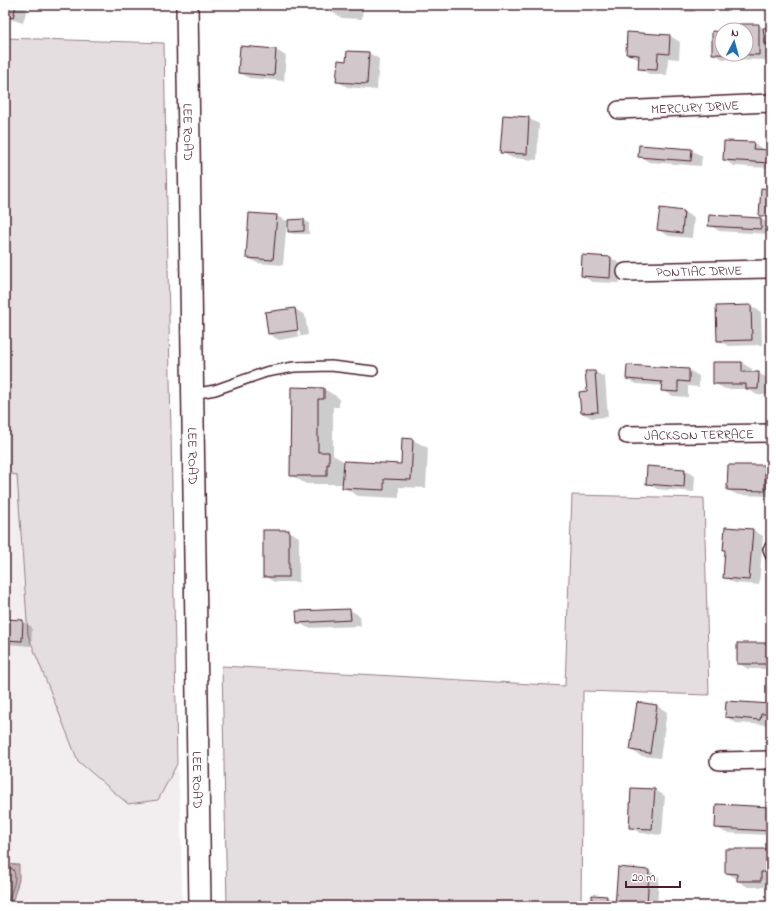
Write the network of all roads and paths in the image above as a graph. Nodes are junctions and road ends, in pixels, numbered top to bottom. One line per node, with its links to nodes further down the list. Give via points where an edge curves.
1 (187, 5): 7 (street, LEE ROAD)
2 (771, 103): 3 (street, MERCURY DRIVE)
3 (619, 110)
4 (771, 269): 5 (street, PONTIAC DRIVE)
5 (626, 272)
6 (372, 371): 7 (lane, via 331,366 294,367 266,372 215,390)
7 (192, 394): 14 (street, LEE ROAD)
8 (771, 433): 9 (street, JACKSON TERRACE)
9 (627, 435)
10 (771, 545): 11 (lane, via 768,549)
11 (771, 557)
12 (771, 760): 13 (street)
13 (719, 761)
14 (200, 906)

